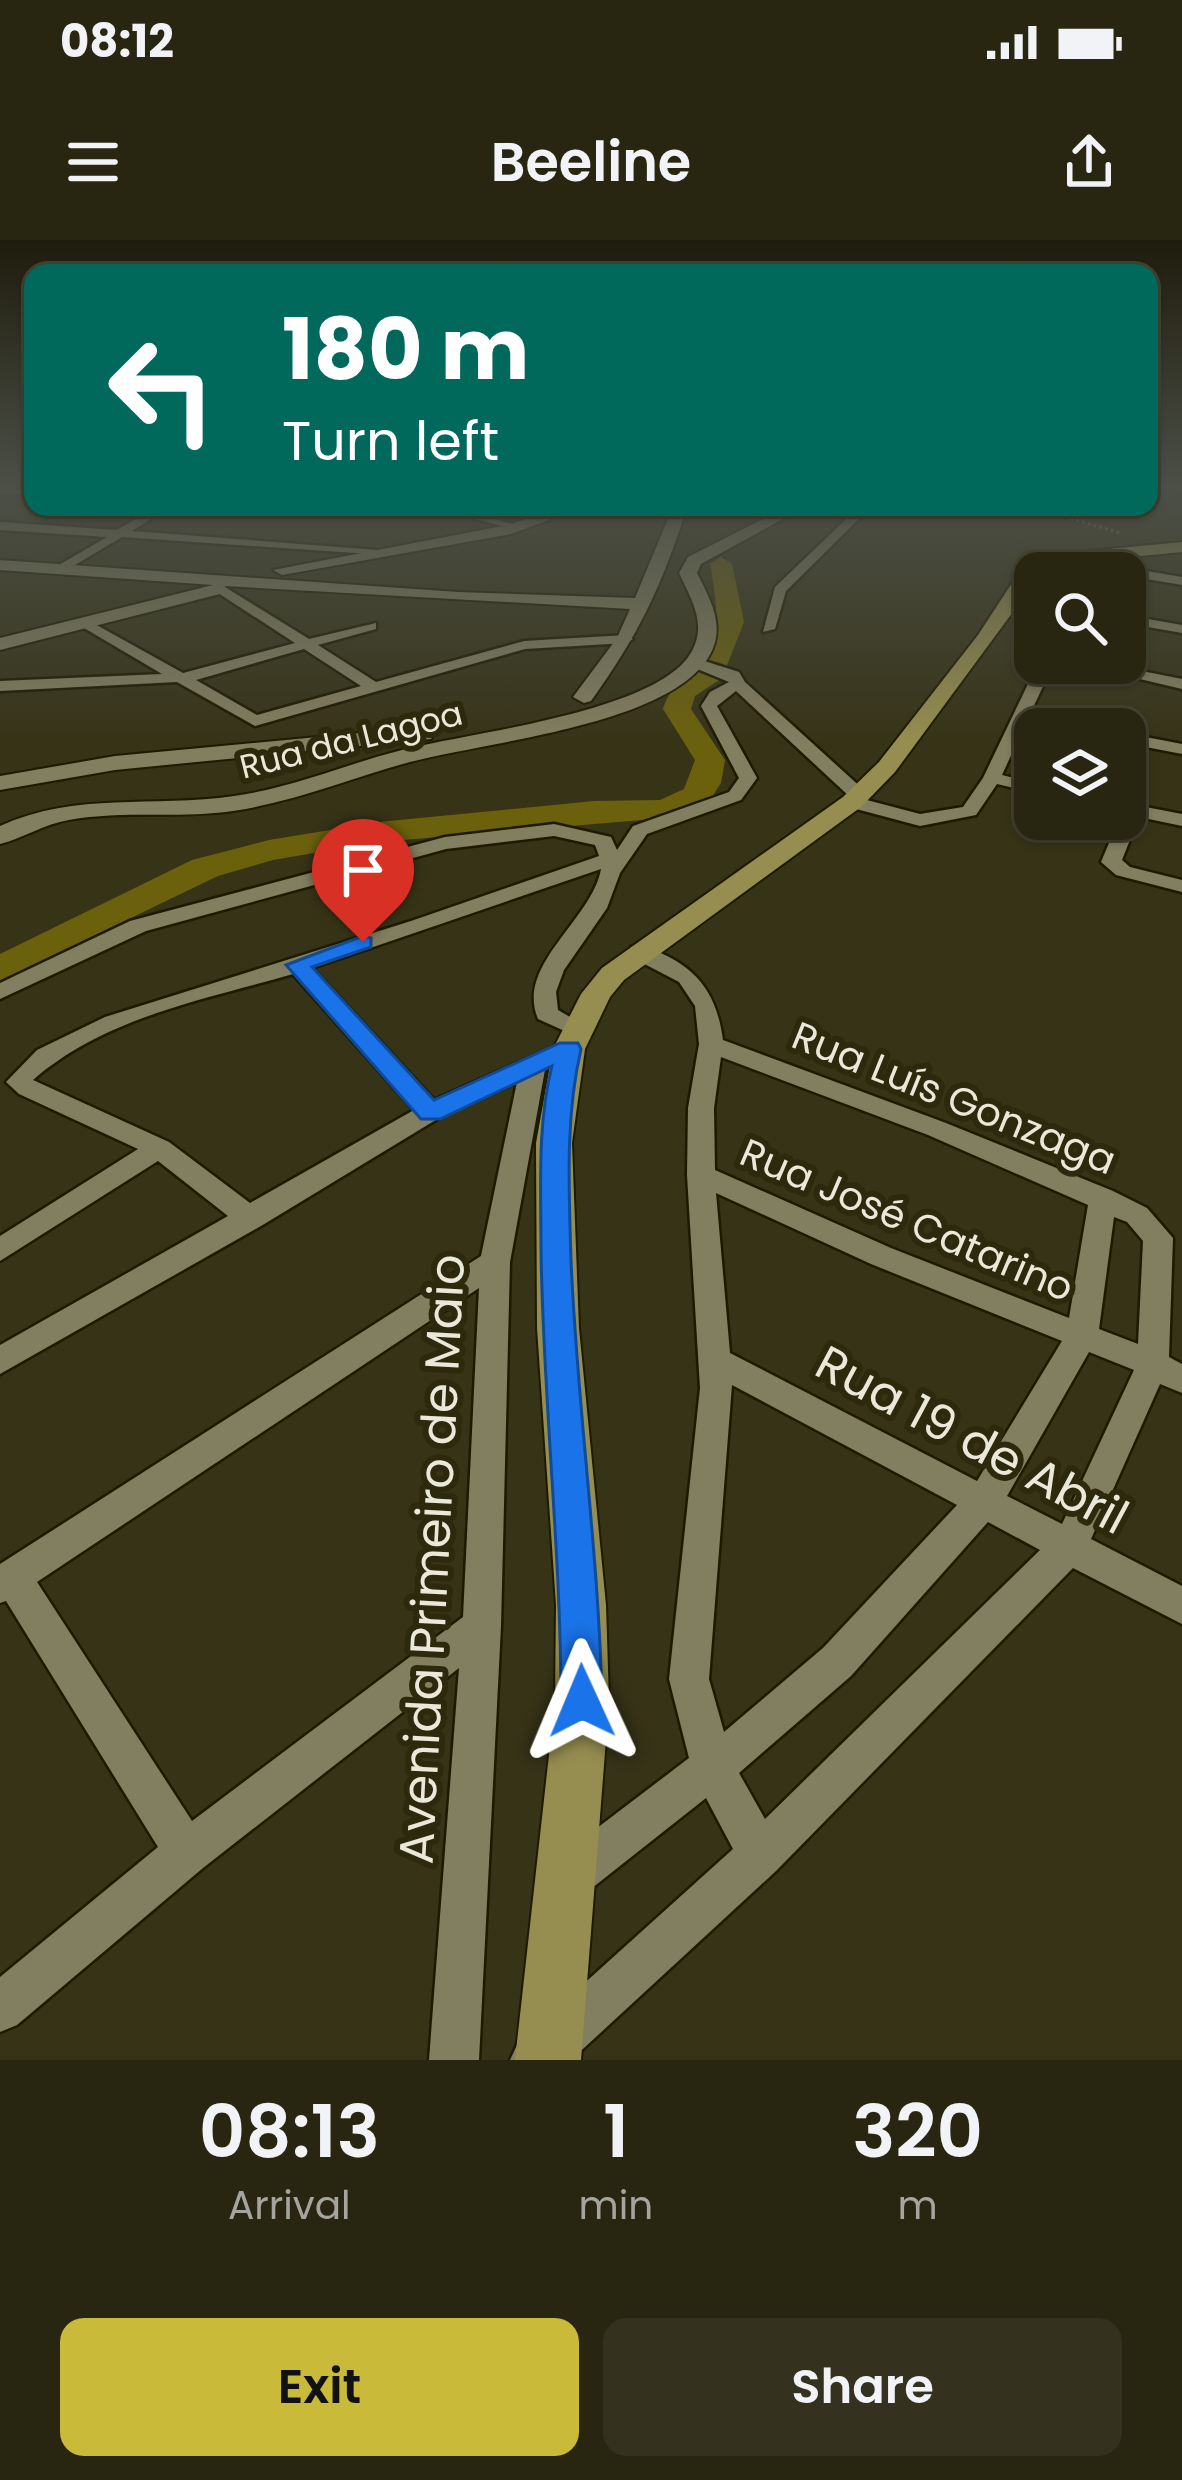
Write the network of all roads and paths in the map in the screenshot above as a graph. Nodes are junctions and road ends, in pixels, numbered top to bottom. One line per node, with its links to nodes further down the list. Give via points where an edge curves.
1 (152, 574): 7 (street)
2 (280, 574): 7 (street)
3 (656, 574): 11 (street)
4 (688, 574): 20 (street, via 710,619)
5 (796, 574): 16 (street, via 780,590)
6 (1146, 576): 8 (street)
7 (258, 581): 9 (street); 11 (street)
8 (1182, 581)
9 (224, 590): 13 (street); 19 (street)
10 (1014, 593): 34 (main road, via 935,706)
11 (643, 604): 17 (street)
12 (1146, 622): 15 (street)
13 (88, 625): 18 (street); 22 (street)
14 (371, 626): 19 (street)
15 (1182, 628)
16 (768, 629)
17 (626, 638): 26 (street, via 524,645); 27 (street)
18 (0, 647)
19 (308, 647): 22 (street); 26 (street)
20 (698, 658): 23 (street); 27 (street); 37 (street, Rua da Lagoa, via 617,707 560,728 410,755 251,800 98,805)
21 (1146, 677): 24 (street)
22 (181, 678): 25 (street); 26 (street, via 255,721)
23 (738, 684): 34 (street); 39 (street, via 709,706 748,778 736,796 640,830)
24 (1182, 684)
25 (0, 686)
26 (371, 686)
27 (584, 698): 32 (street, via 460,730)
28 (1014, 735): 31 (street)
29 (1146, 742): 30 (street)
30 (1182, 748)
31 (992, 778): 33 (street); 34 (street, via 969,811 950,818 902,818)
32 (0, 783)
33 (1014, 783)
34 (856, 799): 41 (main road)
35 (1146, 813): 36 (street)
36 (1182, 820)
37 (0, 836)
38 (1118, 840): 40 (street, via 1111,862 1123,871)
39 (611, 855): 42 (street); 43 (street, via 554,830 445,843 138,926); 45 (street, via 610,886 544,996)
40 (1182, 886)
41 (639, 952): 44 (street, via 700,990); 45 (main road, via 596,994)
42 (297, 965): 46 (street); 47 (street, via 160,1004 65,1045 19,1082)
43 (0, 992)
44 (711, 1043): 48 (street, via 700,1108); 49 (street, Rua Luís Gonzaga)
45 (560, 1047): 46 (street); 52 (street, Avenida Primeiro de Maio); 65 (main road, via 558,1328 582,1701)
46 (430, 1112): 50 (street)
47 (159, 1148): 50 (street); 51 (street)
48 (701, 1175): 53 (street, Rua José Catarino); 55 (street)
49 (1103, 1198): 53 (street); 56 (street, Rua Luís Gonzaga, via 1159,1238)
50 (251, 1220): 54 (street)
51 (0, 1250)
52 (495, 1262): 59 (street); 61 (street, Avenida Primeiro de Maio)
53 (1082, 1336): 56 (street, Rua José Catarino); 57 (street)
54 (0, 1361)
55 (716, 1361): 57 (street, Rua 19 de Abril); 62 (street, via 689,1678)
56 (1167, 1372): 58 (street)
57 (985, 1500): 58 (street, Rua 19 de Abril); 62 (street, via 838,1662)
58 (1071, 1544): 60 (street, Rua 19 de Abril); 64 (street)
59 (6, 1581): 63 (street)
60 (1182, 1606)
61 (482, 1626): 63 (street); 68 (street, Avenida Primeiro de Maio)
62 (713, 1768): 64 (street); 65 (street)
63 (188, 1852): 66 (street)
64 (760, 1855): 67 (street)
65 (568, 1879): 67 (main road)
66 (0, 2008)
67 (545, 2055)
68 (454, 2060)

